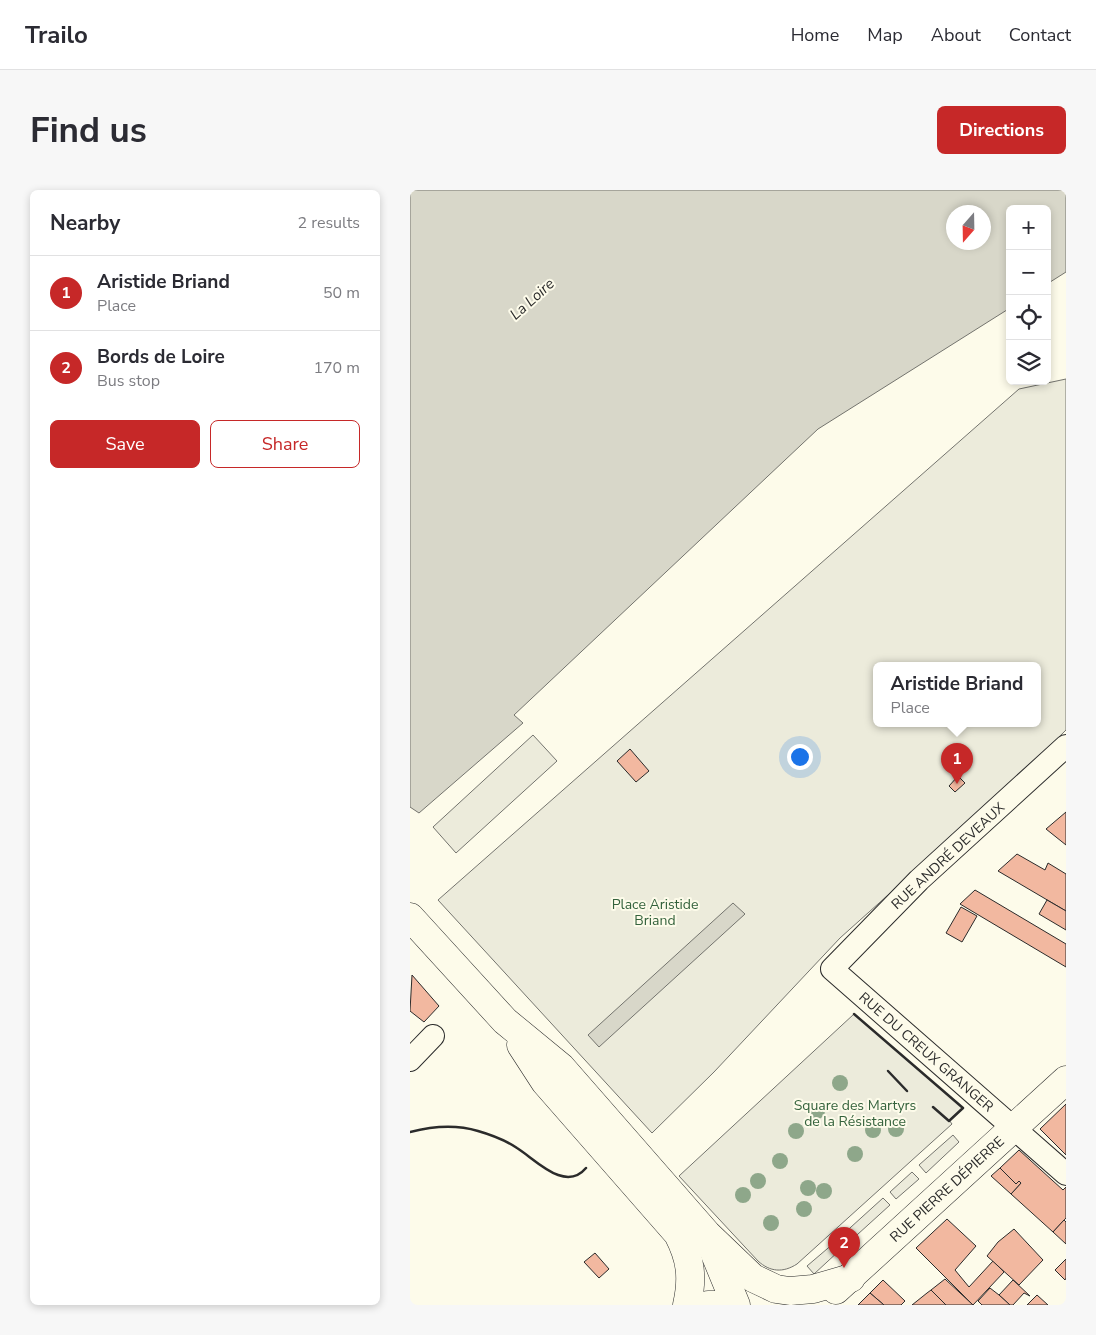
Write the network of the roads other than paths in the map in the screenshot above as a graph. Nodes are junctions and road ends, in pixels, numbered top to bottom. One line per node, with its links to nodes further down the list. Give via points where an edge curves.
1 (1066, 746): 3 (street, RUE ANDRÉ DEVEAUX, via 919,880)
2 (410, 916): 9 (main road, via 505,1021 561,1067 614,1144)
3 (832, 969): 7 (street, RUE DU CREUX GRANGER)
4 (434, 1036): 5 (street)
5 (410, 1060)
6 (1066, 1080): 7 (main road, RUE PIERRE DÉPIERRE)
7 (1014, 1130): 8 (street, RUE DU CREUX GRANGER); 11 (main road, RUE PIERRE DÉPIERRE)
8 (1066, 1174)
9 (653, 1188): 10 (main road); 13 (main road, via 686,1248 692,1273)
10 (707, 1234): 11 (main road, via 754,1278 776,1289 813,1290); 16 (main road)
11 (851, 1278): 12 (main road, RUE PIERRE DÉPIERRE)
12 (819, 1302)
13 (687, 1305)
14 (708, 1305): 15 (main road)
15 (732, 1305)
16 (736, 1305)

